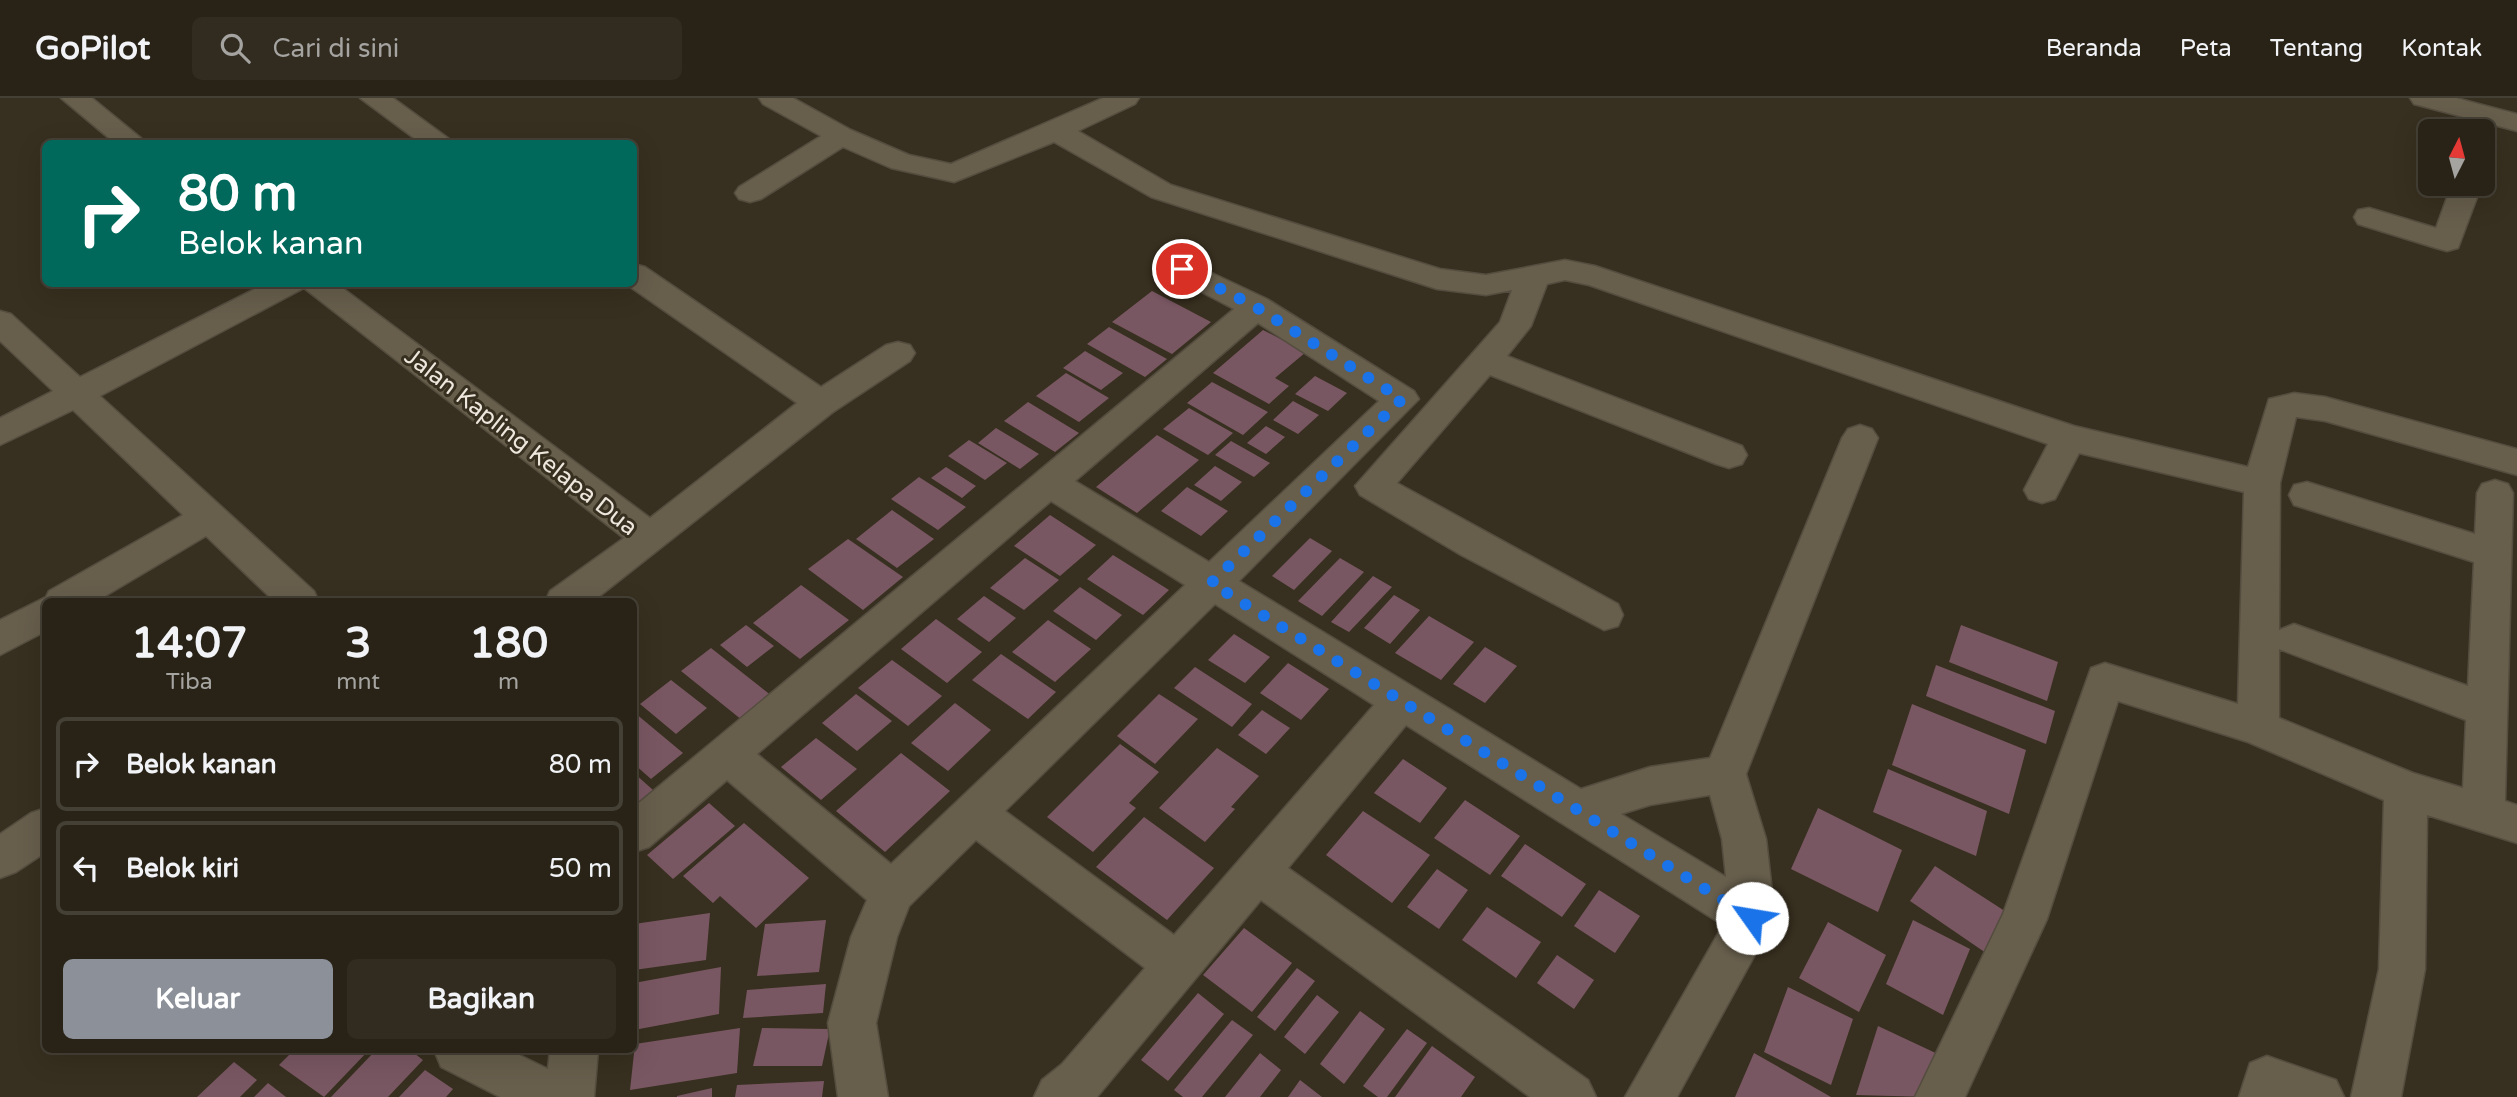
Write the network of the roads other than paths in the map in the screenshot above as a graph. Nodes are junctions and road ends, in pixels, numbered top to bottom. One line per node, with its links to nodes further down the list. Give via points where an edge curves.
1 (75, 98): 9 (street)
2 (374, 98): 10 (street)
3 (774, 98): 8 (street)
4 (1125, 98): 7 (street)
5 (2424, 98): 6 (street)
6 (2497, 125)
7 (1056, 131): 8 (street, via 954,173 911,165); 15 (street, via 1161,191 1392,266 1437,279 1486,285)
8 (841, 136): 11 (street)
9 (129, 140)
10 (436, 140)
11 (750, 193)
12 (2463, 196): 13 (street, via 2446,241)
13 (2369, 217)
14 (1182, 269): 19 (street)
15 (1534, 275): 22 (street, via 1516,326); 27 (street, via 1565,270 1595,276)
16 (637, 276): 24 (street)
17 (284, 287): 23 (street)
18 (321, 287): 36 (street, Jalan Kapling Kelapa Dua, via 643,533)
19 (1256, 307): 30 (street); 38 (street, via 1402,399)
20 (0, 322): 23 (street)
21 (898, 353): 24 (street)
22 (1483, 360): 28 (street); 43 (street, via 1373,486)
23 (77, 394): 25 (street); 35 (street)
24 (821, 403): 36 (street)
25 (0, 433)
26 (1860, 438): 50 (street)
27 (2068, 438): 31 (street); 32 (street)
28 (1729, 455)
29 (2517, 462): 31 (street, via 2325,409 2294,405 2281,408)
30 (1049, 482): 38 (street); 49 (street)
31 (2262, 483): 48 (street)
32 (2042, 490)
33 (2495, 493): 37 (street)
34 (2307, 495): 37 (street)
35 (209, 517): 39 (street); 40 (street)
36 (642, 545): 41 (street, Jalan Kapling Kelapa Dua)
37 (2493, 554): 47 (street)
38 (1211, 583): 46 (street); 53 (street)
39 (71, 598)
40 (296, 598)
41 (569, 598)
42 (42, 614): 44 (street)
43 (1604, 614)
44 (0, 639)
45 (2294, 640): 47 (street)
46 (1402, 701): 52 (street); 58 (street)
47 (2487, 710): 54 (street)
48 (2258, 728): 51 (street); 70 (street, via 2105,680 2024,919)
49 (726, 754): 56 (street); 59 (street)
50 (1725, 774): 52 (street, via 1650,786); 60 (street, via 1744,839)
51 (2406, 790): 54 (street); 73 (street, via 2402,969)
52 (1577, 809): 60 (street)
53 (975, 814): 59 (street); 61 (street)
54 (2500, 819)
55 (42, 830): 57 (street)
56 (637, 830)
57 (0, 858)
58 (1257, 871): 61 (street); 68 (street)
59 (892, 893): 67 (street, via 873,937 852,1023)
60 (1752, 918): 69 (street)
61 (1178, 965): 64 (street)
62 (464, 1053): 65 (street)
63 (573, 1053): 66 (street)
64 (1078, 1092)
65 (551, 1097)
66 (569, 1097)
67 (863, 1097)
68 (1571, 1097)
69 (1650, 1097)
70 (1940, 1097)
71 (2264, 1097): 72 (street, via 2267,1080)
72 (2319, 1097)
73 (2376, 1097)

